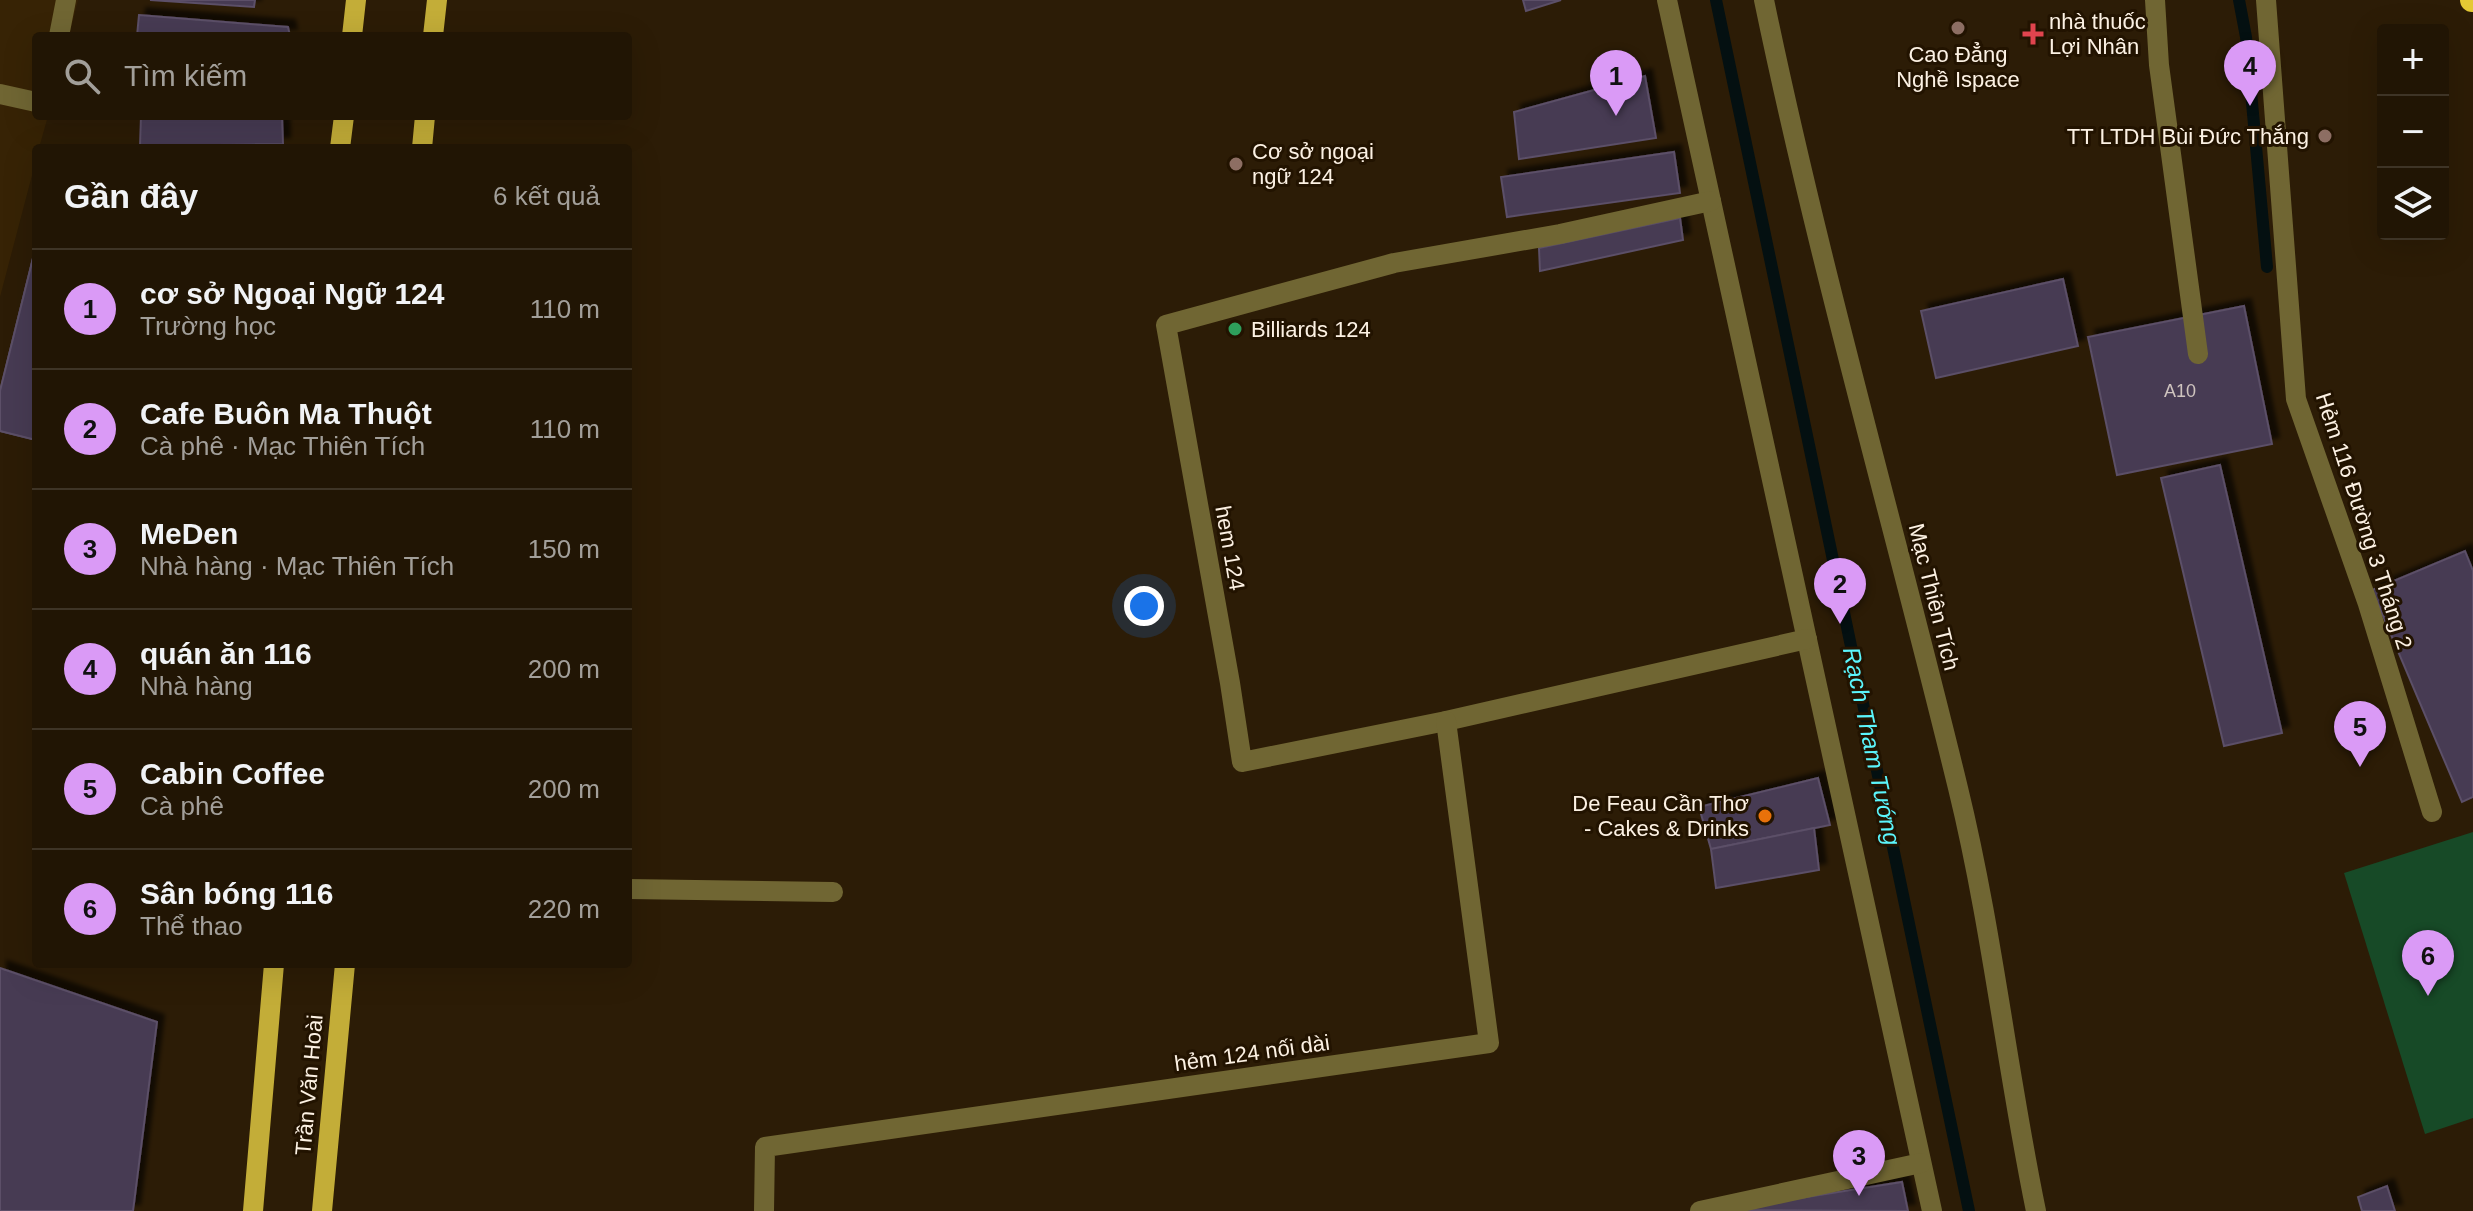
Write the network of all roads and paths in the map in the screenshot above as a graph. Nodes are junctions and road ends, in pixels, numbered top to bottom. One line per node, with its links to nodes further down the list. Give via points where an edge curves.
1 (66, 0): 8 (street)
2 (356, 0): 9 (main road)
3 (437, 0): 10 (main road)
4 (1667, 0): 17 (street)
5 (1764, 0): 32 (street, Mạc Thiên Tích, via 1959,790)
6 (2155, 0): 18 (street)
7 (2266, 0): 21 (street, Hẻm 116 Đường 3 Tháng 2, via 2296,399 2368,604)
8 (60, 32)
9 (352, 32)
10 (433, 32)
11 (0, 94): 12 (street)
12 (32, 101)
13 (344, 120): 15 (main road)
14 (425, 120): 16 (main road)
15 (340, 144)
16 (422, 144)
17 (1711, 201): 19 (street); 20 (street, hem 124, via 1394,263 1166,325 1242,762)
18 (2198, 354)
19 (1807, 639): 20 (street, hem 124); 26 (street)
20 (1446, 721): 29 (street, hẻm 124 nối dài, via 1489,1043 765,1147)
21 (2432, 812)
22 (632, 889): 23 (street)
23 (833, 892)
24 (274, 968): 27 (main road, Trần Văn Hoài)
25 (345, 968): 28 (main road, Trần Văn Hoài)
26 (1921, 1163): 30 (street); 31 (street)
27 (253, 1211)
28 (322, 1211)
29 (764, 1211)
30 (1700, 1211)
31 (1932, 1211)
32 (2036, 1211)

